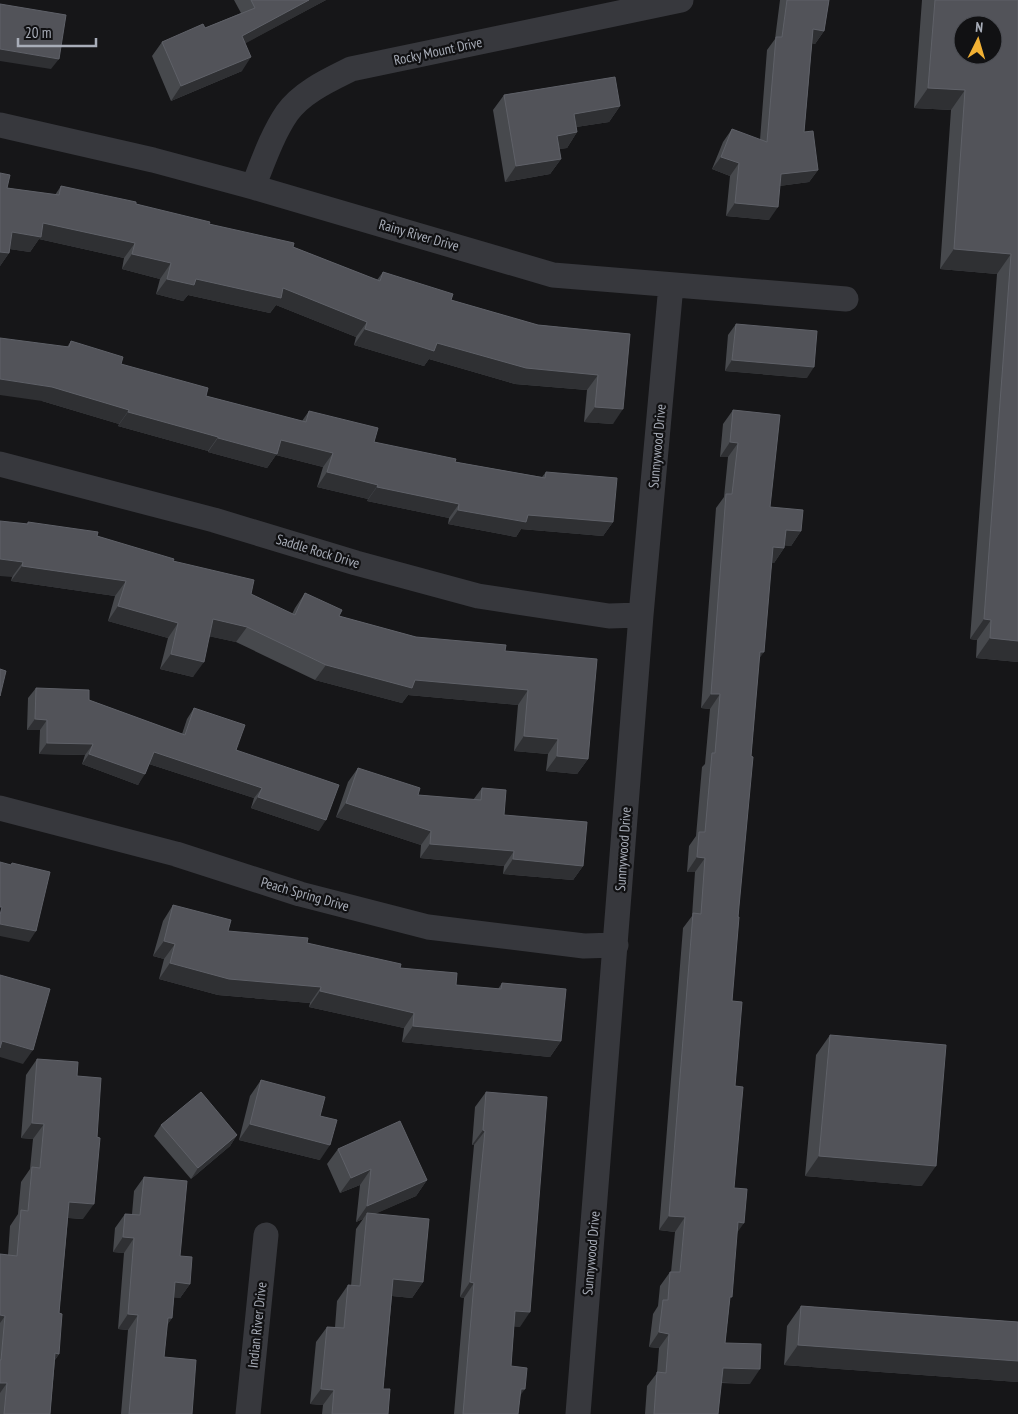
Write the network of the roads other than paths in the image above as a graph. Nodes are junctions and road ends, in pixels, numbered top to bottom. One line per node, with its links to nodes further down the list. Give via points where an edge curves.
1 (681, 0): 3 (street, Rocky Mount Drive, via 351,69 328,80 288,112 272,140)
2 (0, 125): 3 (street, Rainy River Drive)
3 (253, 187): 4 (street, Rainy River Drive, via 553,274)
4 (671, 285): 5 (street, Rainy River Drive); 7 (street, Sunnywood Drive)
5 (846, 299)
6 (0, 464): 7 (street, Saddle Rock Drive, via 214,520 478,596 609,616)
7 (641, 615): 9 (street, Sunnywood Drive)
8 (0, 808): 9 (street, Peach Spring Drive, via 176,854 300,894 428,927 584,946)
9 (616, 944): 12 (street, Sunnywood Drive)
10 (266, 1235): 11 (street, Indian River Drive)
11 (248, 1414)
12 (578, 1414)

